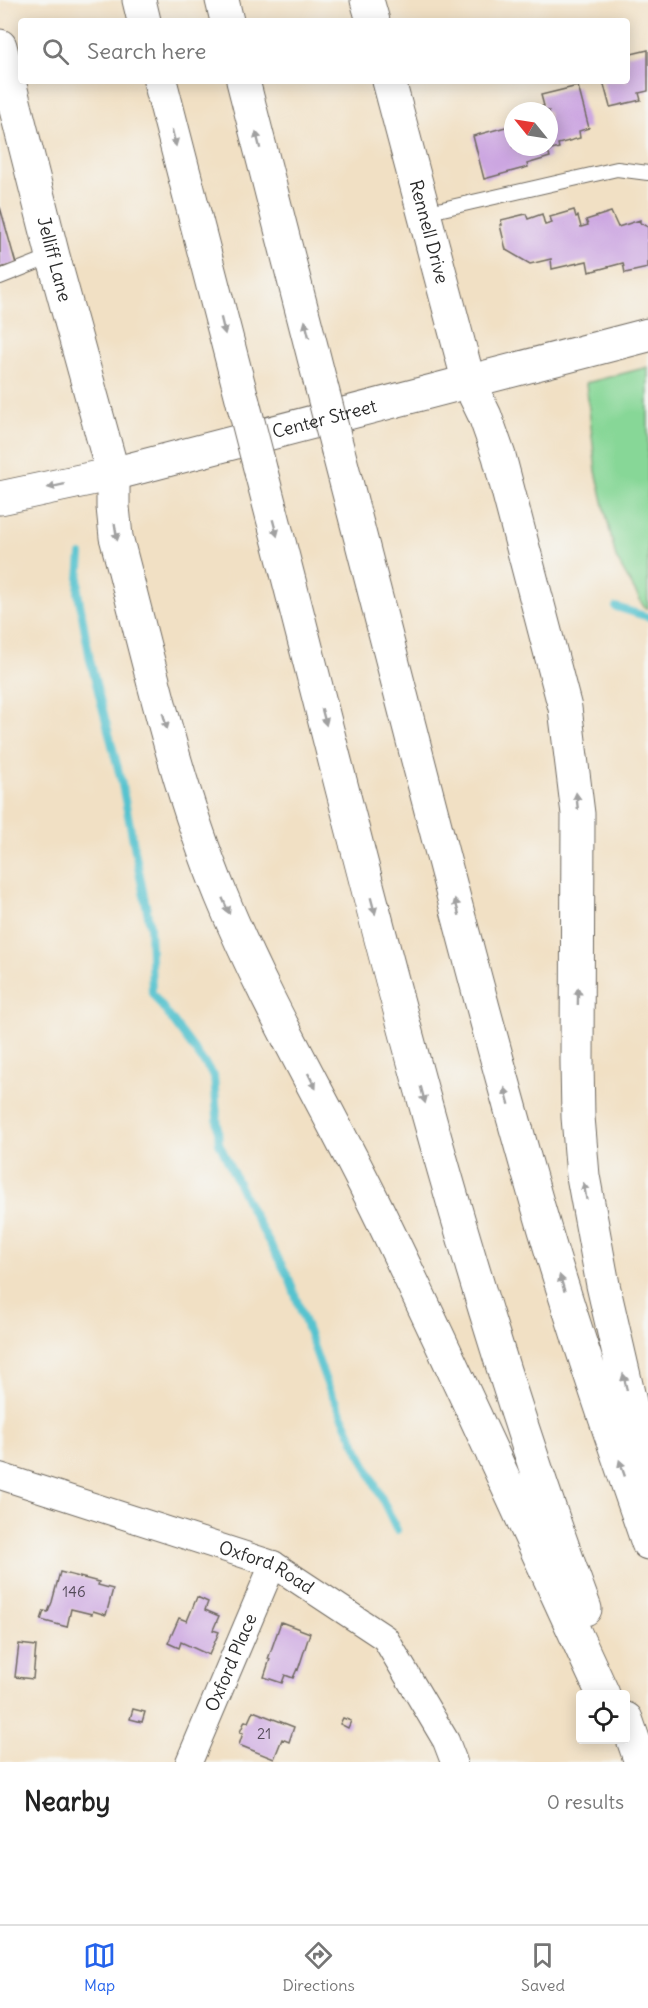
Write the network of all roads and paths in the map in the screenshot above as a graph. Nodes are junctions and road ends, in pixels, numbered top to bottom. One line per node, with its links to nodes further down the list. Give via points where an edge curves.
1 (139, 0): 4 (main road)
2 (222, 0): 5 (main road)
3 (367, 0): 6 (main road)
4 (143, 18)
5 (226, 18)
6 (372, 18)
7 (0, 46): 11 (main road, Jelliff Lane)
8 (161, 84): 25 (main road, one-way to 25, bridge, via 403,1021 458,1219 546,1499)
9 (244, 84): 22 (main road, one-way to 9, bridge, via 533,1188 480,997)
10 (390, 84): 13 (main road, Rennell Drive)
11 (5, 90): 14 (main road, Jelliff Lane)
12 (648, 173): 13 (lane, via 617,169)
13 (424, 214): 17 (main road, Rennell Drive)
14 (53, 256): 15 (lane); 18 (main road, Jelliff Lane)
15 (0, 277)
16 (648, 335): 17 (main road, Center Street)
17 (469, 383): 18 (main road, Center Street); 21 (main road, Rennell Drive, one-way to 17, via 603,1285 583,1176 577,1062 578,814 565,708 499,456)
18 (113, 474): 19 (main road, Center Street, one-way to 19); 24 (main road, Jelliff Lane, one-way to 24, via 117,537 178,767 221,895 422,1302)
19 (0, 498)
20 (0, 1476): 23 (street, Oxford Road)
21 (648, 1479)
22 (648, 1544)
23 (273, 1564): 28 (street, Oxford Place); 29 (street, Oxford Road, via 385,1638 446,1741)
24 (601, 1690)
25 (614, 1690)
26 (630, 1730): 31 (main road)
27 (626, 1744): 30 (main road)
28 (189, 1762)
29 (454, 1762)
30 (634, 1762)
31 (641, 1762)

